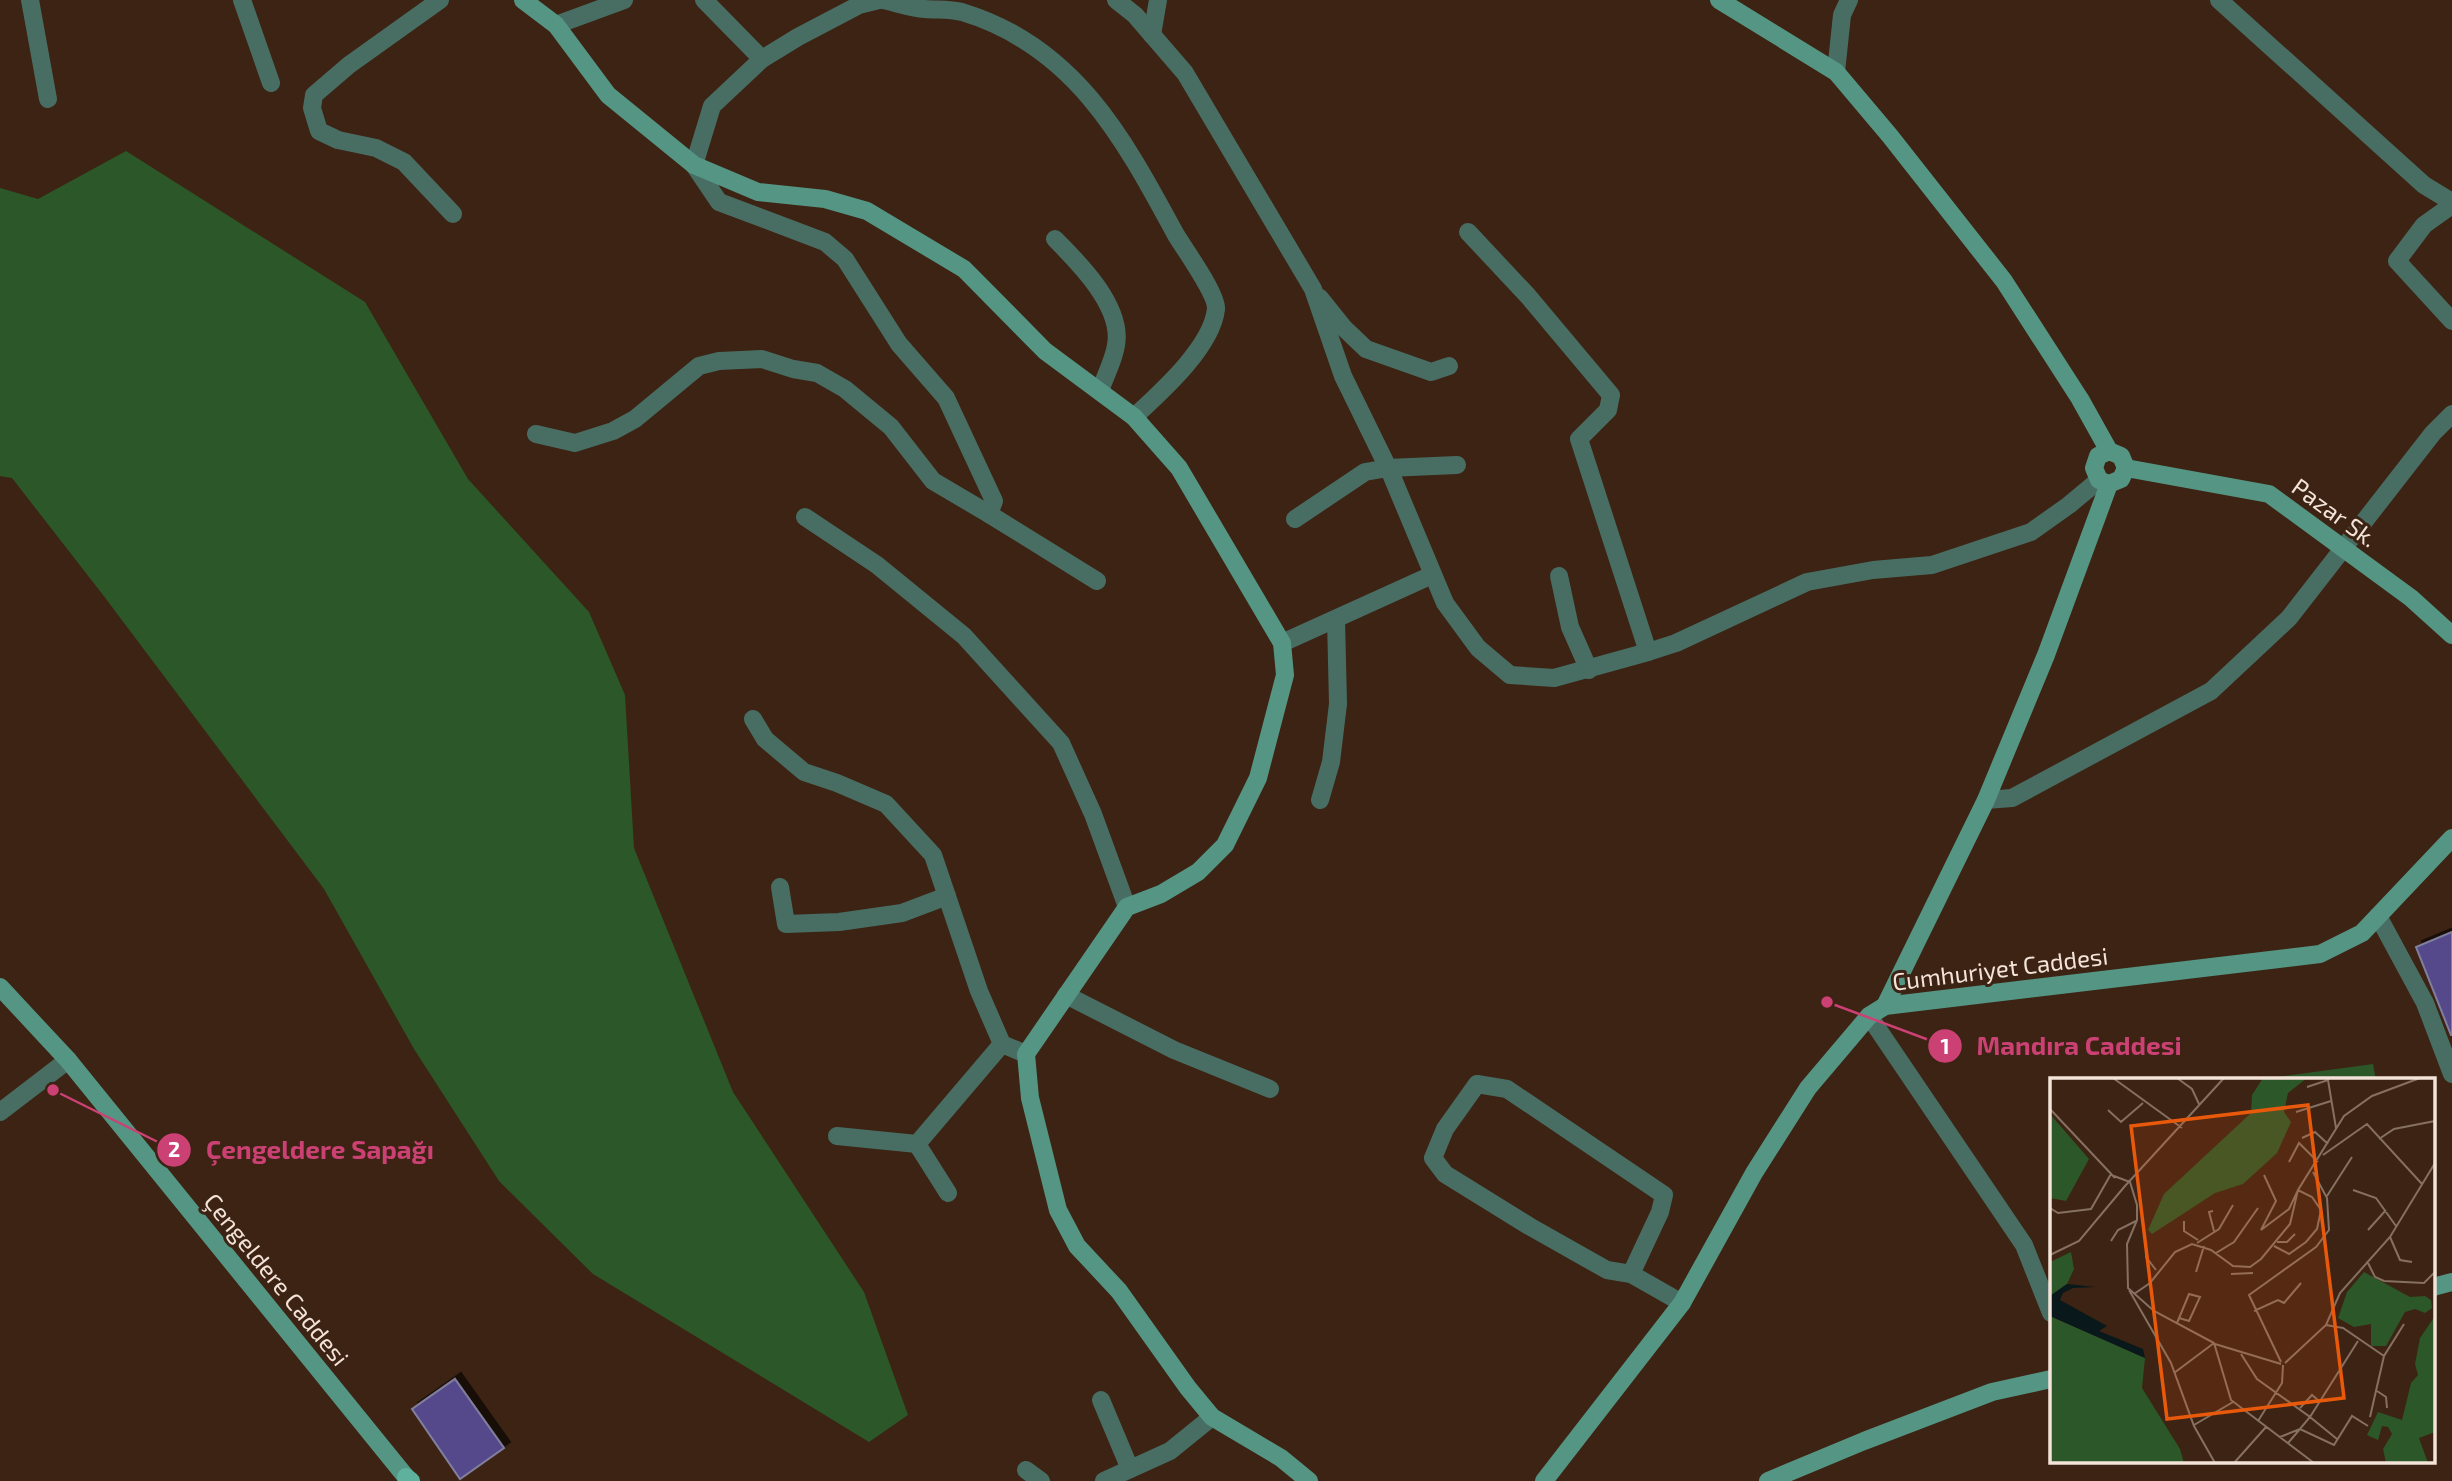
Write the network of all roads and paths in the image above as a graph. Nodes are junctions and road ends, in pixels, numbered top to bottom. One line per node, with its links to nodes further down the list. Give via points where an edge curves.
1 (30, 0): 18 (street)
2 (242, 0): 17 (street)
3 (440, 0): 21 (street, via 314,95 312,108 319,131 376,148 404,162)
4 (523, 0): 13 (street)
5 (624, 0): 13 (street)
6 (704, 0): 15 (street)
7 (881, 0): 15 (street, via 859,5); 29 (street, via 959,11 997,26 1037,50 1092,97 1132,154 1216,306 1210,331 1196,351 1174,380)
8 (1116, 0): 14 (street)
9 (1158, 0): 14 (street)
10 (1719, 0): 16 (street)
11 (1849, 0): 16 (street, via 1842,15)
12 (2219, 0): 20 (street, via 2424,185)
13 (556, 25): 19 (street, via 608,95)
14 (1152, 35): 24 (street, via 1185,73)
15 (762, 59): 19 (street, via 712,106)
16 (1836, 72): 31 (street, via 2004,281)
17 (271, 83)
18 (48, 99)
19 (694, 165): 27 (street, via 758,192 825,199 867,211 964,269 1045,351); 36 (street, via 719,202 825,242 845,259 898,344 946,398 995,501)
20 (2452, 203): 25 (street, via 2424,225 2397,261)
21 (453, 214)
22 (1468, 232): 46 (street, via 1611,395 1608,410 1579,439)
23 (1055, 239): 27 (street, via 1084,267 1112,310 1117,343)
24 (1312, 289): 26 (street, via 1366,349 1432,372); 33 (street, via 1343,376)
25 (2452, 321)
26 (1449, 366)
27 (1100, 391): 29 (street)
28 (2452, 414): 39 (street)
29 (1134, 418): 45 (street, via 1179,468)
30 (536, 434): 36 (street, via 575,443 613,431 635,419 699,366 762,359 817,373 845,389 891,427 933,481)
31 (2109, 451): 34 (street, via 2121,456); 35 (street, via 2098,456 2094,468)
32 (1457, 465): 33 (street)
33 (1388, 468): 38 (street, via 1364,472); 40 (street)
34 (2126, 468): 35 (street, via 2121,479); 39 (street, Pazar Sk., via 2269,494)
35 (2104, 482): 46 (street, via 2031,532 1933,565 1807,582); 50 (street, via 2046,655)
36 (989, 514): 42 (street)
37 (805, 517): 54 (street, via 877,565 964,636 1061,743)
38 (1295, 519)
39 (2343, 548): 44 (street, Pazar Sk.); 50 (street, via 2289,618 2211,691 2012,798)
40 (1432, 575): 43 (street); 47 (street, via 1445,603 1478,648 1510,675 1553,678)
41 (1559, 576): 47 (street, via 1570,627)
42 (1097, 581)
43 (1336, 619): 45 (street); 49 (street, via 1338,704 1331,762)
44 (2452, 635)
45 (1282, 643): 54 (street, via 1285,675 1258,778 1225,845 1198,872)
46 (1648, 652): 47 (street)
47 (1589, 670)
48 (753, 719): 53 (street, via 765,739 804,772 886,804 933,855)
49 (1320, 800)
50 (1986, 800): 58 (street)
51 (2452, 838): 55 (street, Cumhuriyet Caddesi)
52 (780, 887): 53 (street, via 786,925 902,914)
53 (947, 896): 60 (street)
54 (1128, 907): 57 (street)
55 (2378, 916): 58 (street, Cumhuriyet Caddesi, via 2362,933 2320,954); 63 (street, via 2425,1003)
56 (0, 987): 62 (street, Çengeldere Caddesi)
57 (1066, 995): 61 (street); 64 (street, via 1174,1050)
58 (1885, 1006): 59 (street, Cumhuriyet Caddesi)
59 (1869, 1016): 72 (street, Cumhuriyet Caddesi, via 1808,1088 1754,1173); 73 (street, via 2024,1245)
60 (1002, 1044): 61 (street); 67 (street)
61 (1026, 1054): 76 (street, via 1030,1098 1058,1210 1077,1246 1119,1291)
62 (68, 1060): 65 (street); 78 (street, Çengeldere Caddesi)
63 (2452, 1074)
64 (1270, 1089)
65 (0, 1112)
66 (837, 1136): 67 (street)
67 (916, 1144): 68 (street)
68 (948, 1193)
69 (1631, 1274): 69 (street, via 1607,1270 1445,1174 1433,1158 1445,1129 1477,1084 1507,1089 1664,1195); 72 (street)
70 (2452, 1282): 71 (street)
71 (2434, 1287)
72 (1682, 1303): 81 (street, Cumhuriyet Caddesi)
73 (2050, 1310)
74 (2050, 1379): 82 (street, via 1992,1392)
75 (1101, 1400): 77 (street)
76 (1212, 1417): 77 (street, via 1170,1451); 80 (street, via 1281,1458)
77 (1130, 1469): 79 (street)
78 (408, 1480)
79 (1104, 1481)
80 (1309, 1481)
81 (1544, 1481)
82 (1768, 1481)

